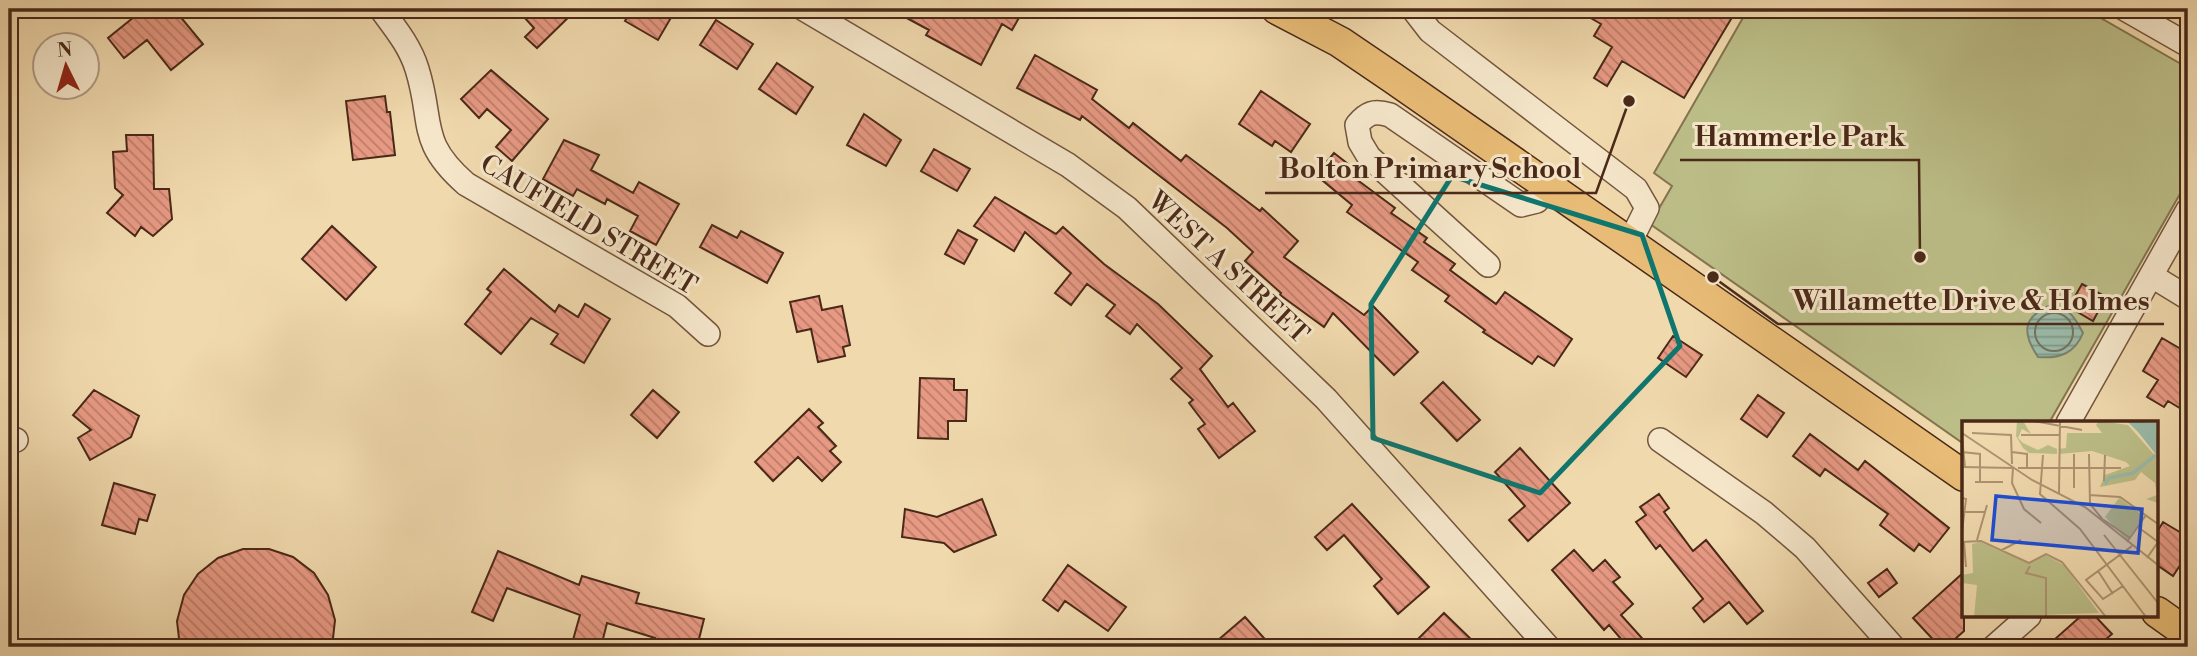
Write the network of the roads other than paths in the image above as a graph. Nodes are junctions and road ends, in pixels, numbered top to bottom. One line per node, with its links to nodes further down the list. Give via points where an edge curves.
1 (381, 9): 13 (street, CAUFIELD STREET, via 416,65 432,144 450,170 466,184 677,306)
2 (804, 9): 20 (street, WEST A STREET, via 1068,165 1127,208 1326,399)
3 (1277, 9): 7 (main road, via 1340,42)
4 (1413, 9): 9 (street, via 1430,30 1636,189 1647,208)
5 (2125, 9): 6 (street)
6 (2188, 45)
7 (1548, 185): 9 (main road); 10 (street, via 1537,201 1521,205 1390,115 1366,114 1357,125 1368,157)
8 (2188, 210): 11 (street)
9 (1630, 242): 16 (main road)
10 (1488, 265)
11 (2152, 276): 12 (street); 14 (street)
12 (2188, 298)
13 (708, 334)
14 (2069, 421)
15 (1660, 440): 21 (street, via 1764,513 1805,548)
16 (1962, 475)
17 (2158, 613): 19 (main road)
18 (2027, 618): 22 (street)
19 (2188, 634)
20 (1548, 647)
21 (1893, 647)
22 (1994, 647)

